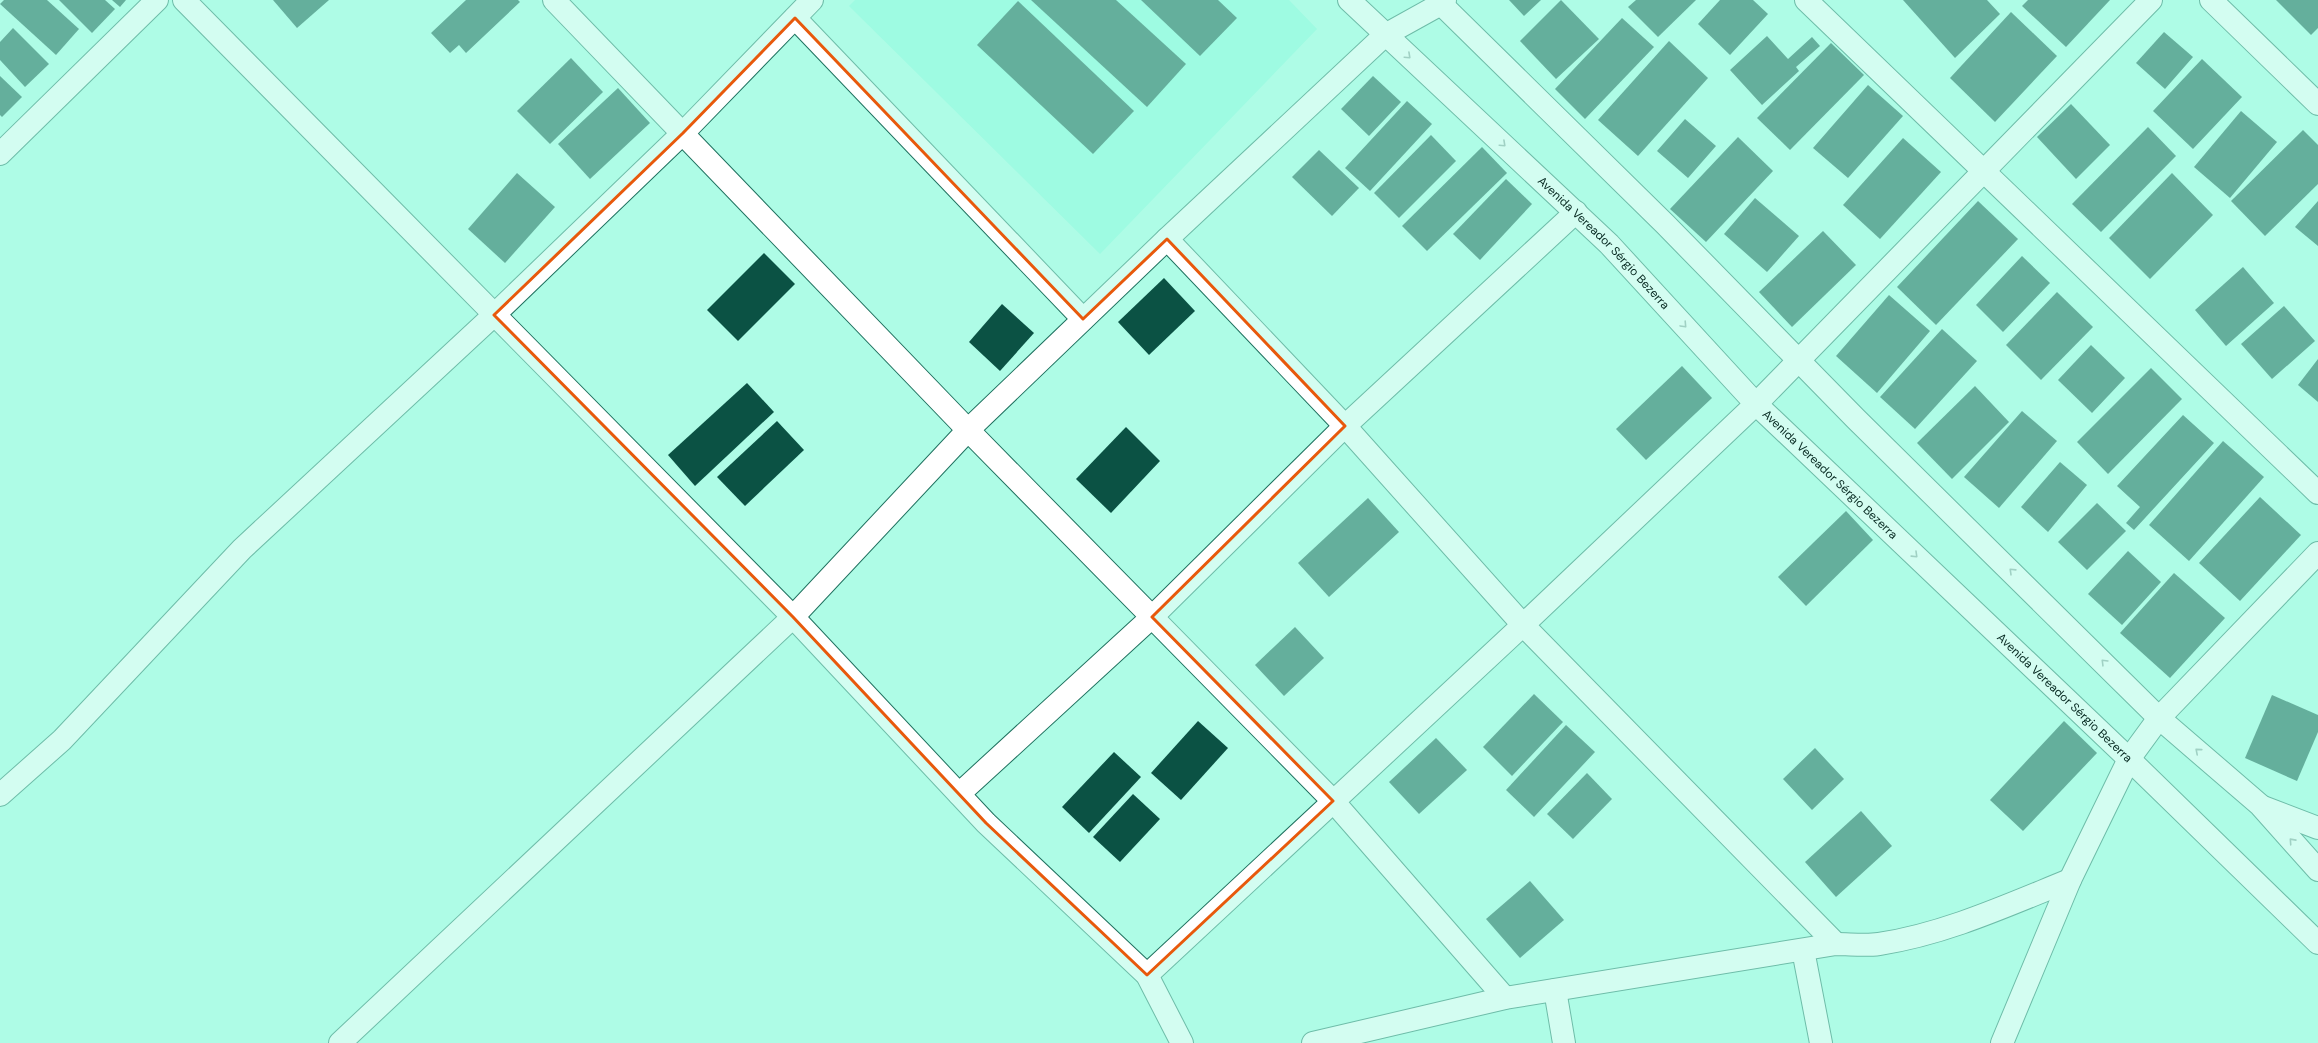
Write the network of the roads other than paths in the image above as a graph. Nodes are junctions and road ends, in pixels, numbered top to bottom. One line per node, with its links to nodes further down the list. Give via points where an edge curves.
1 (157, 0): 14 (street)
2 (184, 0): 18 (street)
3 (554, 0): 13 (street)
4 (812, 0): 10 (street)
5 (1349, 0): 11 (street, Avenida Vereador Sérgio Bezerra)
6 (1806, 0): 15 (street)
7 (2151, 0): 15 (street)
8 (2211, 0): 12 (street)
9 (1441, 1): 11 (street); 20 (street)
10 (795, 18): 13 (street); 19 (street)
11 (1385, 35): 16 (street, Avenida Vereador Sérgio Bezerra, one-way to 16); 17 (street)
12 (2318, 104)
13 (683, 133): 18 (street); 23 (street)
14 (0, 154)
15 (1985, 170): 20 (street); 24 (street)
16 (1576, 212): 21 (street, Avenida Vereador Sérgio Bezerra, one-way to 21, via 1609,244); 22 (street)
17 (1167, 239): 19 (street); 22 (street)
18 (494, 315): 26 (street); 32 (street, via 242,549 62,740)
19 (1083, 319): 23 (street)
20 (1800, 360): 21 (street); 29 (street, one-way to 20, via 1856,419)
21 (1756, 404): 28 (street); 30 (street, Avenida Vereador Sérgio Bezerra, one-way to 30)
22 (1345, 426): 27 (street); 28 (street)
23 (968, 430): 26 (street); 27 (street)
24 (2318, 493)
25 (2318, 553): 29 (street)
26 (793, 617): 31 (street); 44 (street)
27 (1152, 617): 31 (street); 33 (street)
28 (1523, 625): 33 (street); 39 (street)
29 (2159, 718): 30 (street); 34 (street, one-way to 29)
30 (2129, 759): 37 (street); 38 (street, Avenida Vereador Sérgio Bezerra)
31 (960, 794): 41 (street, via 986,823)
32 (0, 795)
33 (1333, 801): 41 (street); 43 (street)
34 (2260, 806): 35 (street); 36 (street, one-way to 34)
35 (2318, 828)
36 (2318, 870)
37 (2070, 880): 39 (street, via 1986,914 1927,934 1878,944); 49 (street)
38 (2318, 943)
39 (1836, 944): 40 (street)
40 (1803, 950): 42 (street); 48 (street)
41 (1147, 975): 45 (street)
42 (1555, 990): 43 (street); 47 (street)
43 (1505, 998): 46 (street)
44 (340, 1043)
45 (1182, 1043)
46 (1313, 1043)
47 (1564, 1043)
48 (1822, 1043)
49 (2002, 1043)

